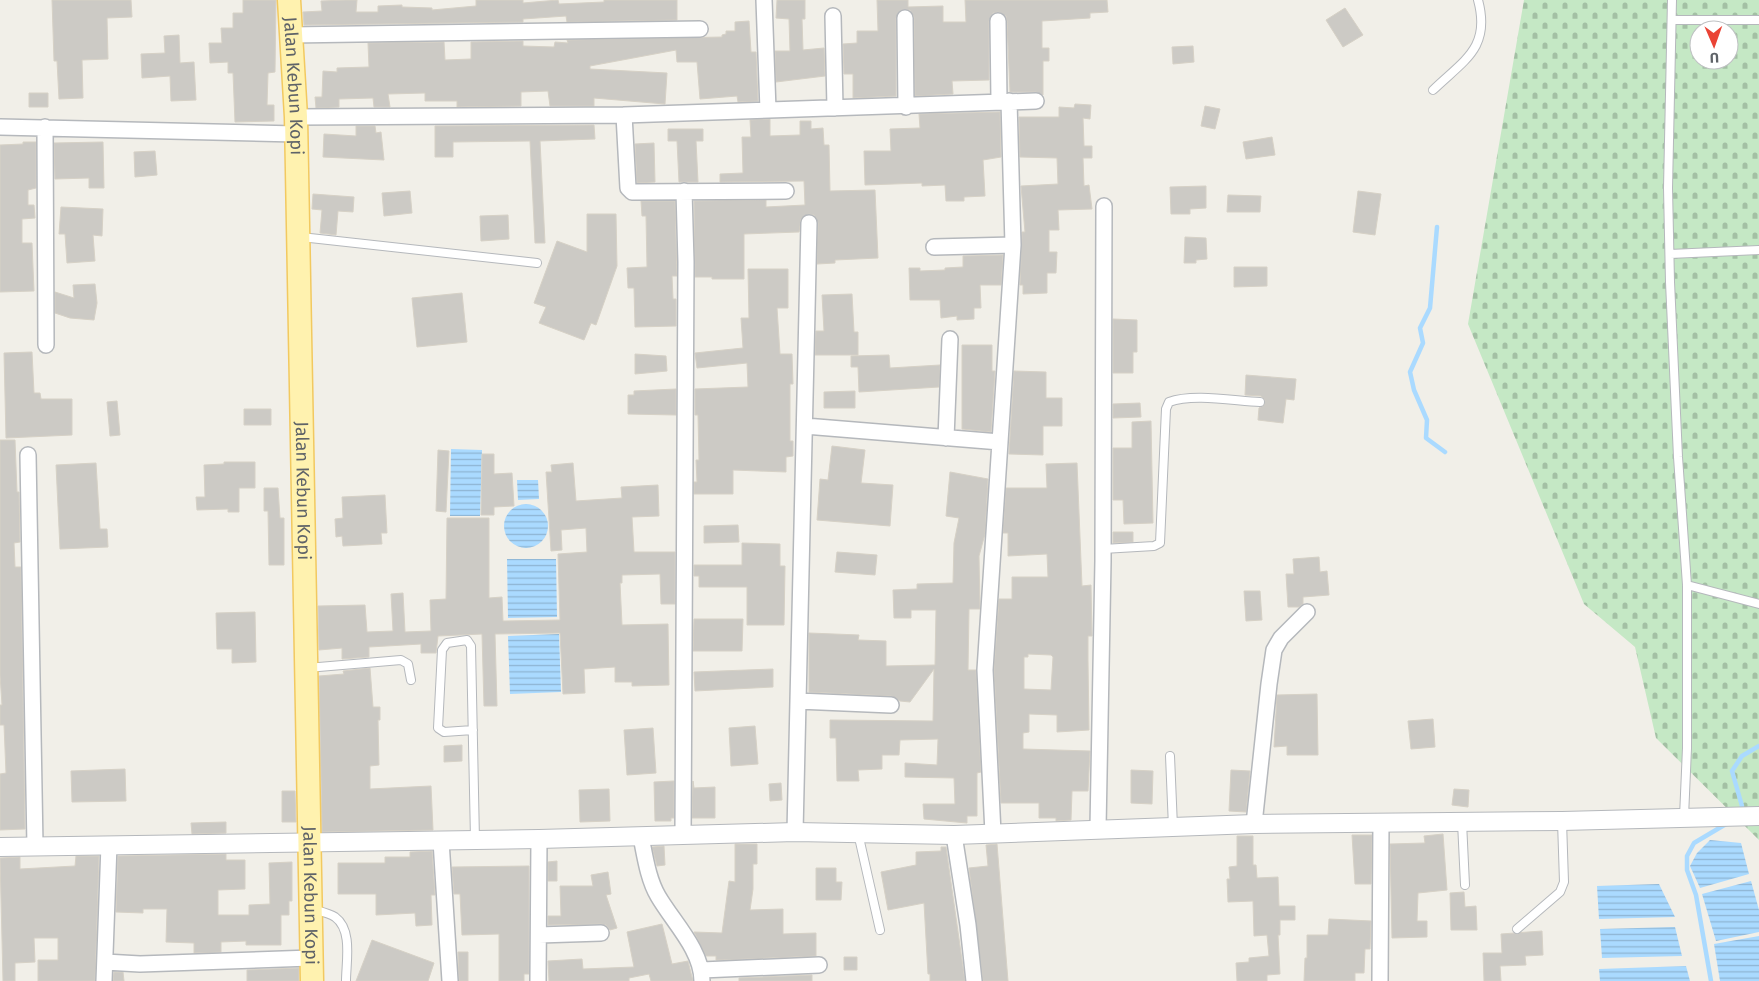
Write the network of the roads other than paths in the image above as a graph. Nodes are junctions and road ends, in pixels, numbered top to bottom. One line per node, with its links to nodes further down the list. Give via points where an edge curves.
1 (289, 0): 11 (main road, Jalan Kebun Kopi)
2 (764, 0): 17 (street)
3 (1478, 0): 12 (lane, via 1483,26 1476,48)
4 (1672, 0): 7 (lane)
5 (834, 16): 16 (street)
6 (905, 18): 15 (street)
7 (1672, 20): 8 (lane); 30 (lane, via 1668,188)
8 (1759, 20)
9 (998, 21): 13 (street)
10 (700, 29): 11 (street)
11 (290, 35): 19 (main road, Jalan Kebun Kopi)
12 (1433, 90)
13 (1004, 101): 14 (street); 15 (street); 27 (street)
14 (1036, 101)
15 (906, 107): 16 (street)
16 (835, 108): 17 (street)
17 (768, 110): 18 (street)
18 (624, 115): 19 (street); 22 (street, via 628,188 638,194)
19 (296, 126): 21 (street); 26 (main road, Jalan Kebun Kopi)
20 (0, 127): 21 (street)
21 (45, 127): 33 (street)
22 (684, 191): 23 (street); 60 (street)
23 (786, 191)
24 (1104, 206): 39 (street)
25 (809, 223): 35 (street)
26 (298, 237): 31 (lane); 43 (main road, Jalan Kebun Kopi)
27 (1012, 245): 28 (street); 37 (street)
28 (934, 247)
29 (1759, 250): 30 (lane)
30 (1670, 254): 40 (lane)
31 (537, 263)
32 (950, 339): 36 (street)
33 (46, 345)
34 (1260, 402): 39 (lane, via 1202,399 1169,402 1166,409 1160,544)
35 (805, 426): 36 (street); 45 (street)
36 (946, 438): 37 (street)
37 (1000, 442): 58 (street, via 985,670)
38 (28, 455): 68 (street)
39 (1103, 548): 56 (street)
40 (1687, 585): 41 (lane); 50 (lane)
41 (1759, 604)
42 (1307, 612): 54 (street, via 1281,638 1274,650)
43 (305, 668): 44 (lane, via 401,660 408,664); 65 (main road, Jalan Kebun Kopi)
44 (411, 680)
45 (798, 701): 46 (street); 57 (street)
46 (892, 705)
47 (473, 730): 47 (lane, via 470,643 467,640 447,643 442,650 438,728 444,732); 64 (lane)
48 (1170, 756): 55 (lane)
49 (1755, 817): 50 (street)
50 (1684, 818): 51 (street)
51 (1562, 821): 53 (street); 72 (lane, via 1564,882 1560,892)
52 (1381, 822): 53 (street); 54 (street); 86 (street)
53 (1462, 822): 70 (lane)
54 (1254, 824): 55 (street)
55 (1173, 827): 56 (street)
56 (1098, 828): 58 (street)
57 (795, 832): 59 (street); 60 (street)
58 (993, 832): 61 (street)
59 (858, 833): 61 (street); 73 (lane)
60 (683, 835): 62 (street)
61 (954, 835): 85 (street)
62 (640, 837): 63 (street); 79 (street, via 657,894 694,954)
63 (539, 839): 64 (street); 75 (street)
64 (476, 840): 66 (street)
65 (310, 841): 66 (street); 67 (street); 71 (main road, Jalan Kebun Kopi)
66 (441, 841): 83 (street)
67 (109, 845): 68 (street); 77 (street)
68 (36, 846): 69 (street)
69 (0, 847)
70 (1464, 885)
71 (310, 908): 76 (main road, Jalan Kebun Kopi); 82 (lane, via 334,917 344,928)
72 (1517, 929)
73 (880, 930)
74 (601, 933): 75 (street)
75 (539, 935): 84 (street)
76 (311, 958): 77 (street, via 140,964); 81 (main road, Jalan Kebun Kopi)
77 (105, 962): 80 (street)
78 (819, 965): 79 (street)
79 (702, 976)
80 (104, 981)
81 (312, 981)
82 (346, 981)
83 (450, 981)
84 (538, 981)
85 (974, 981)
86 (1380, 981)

